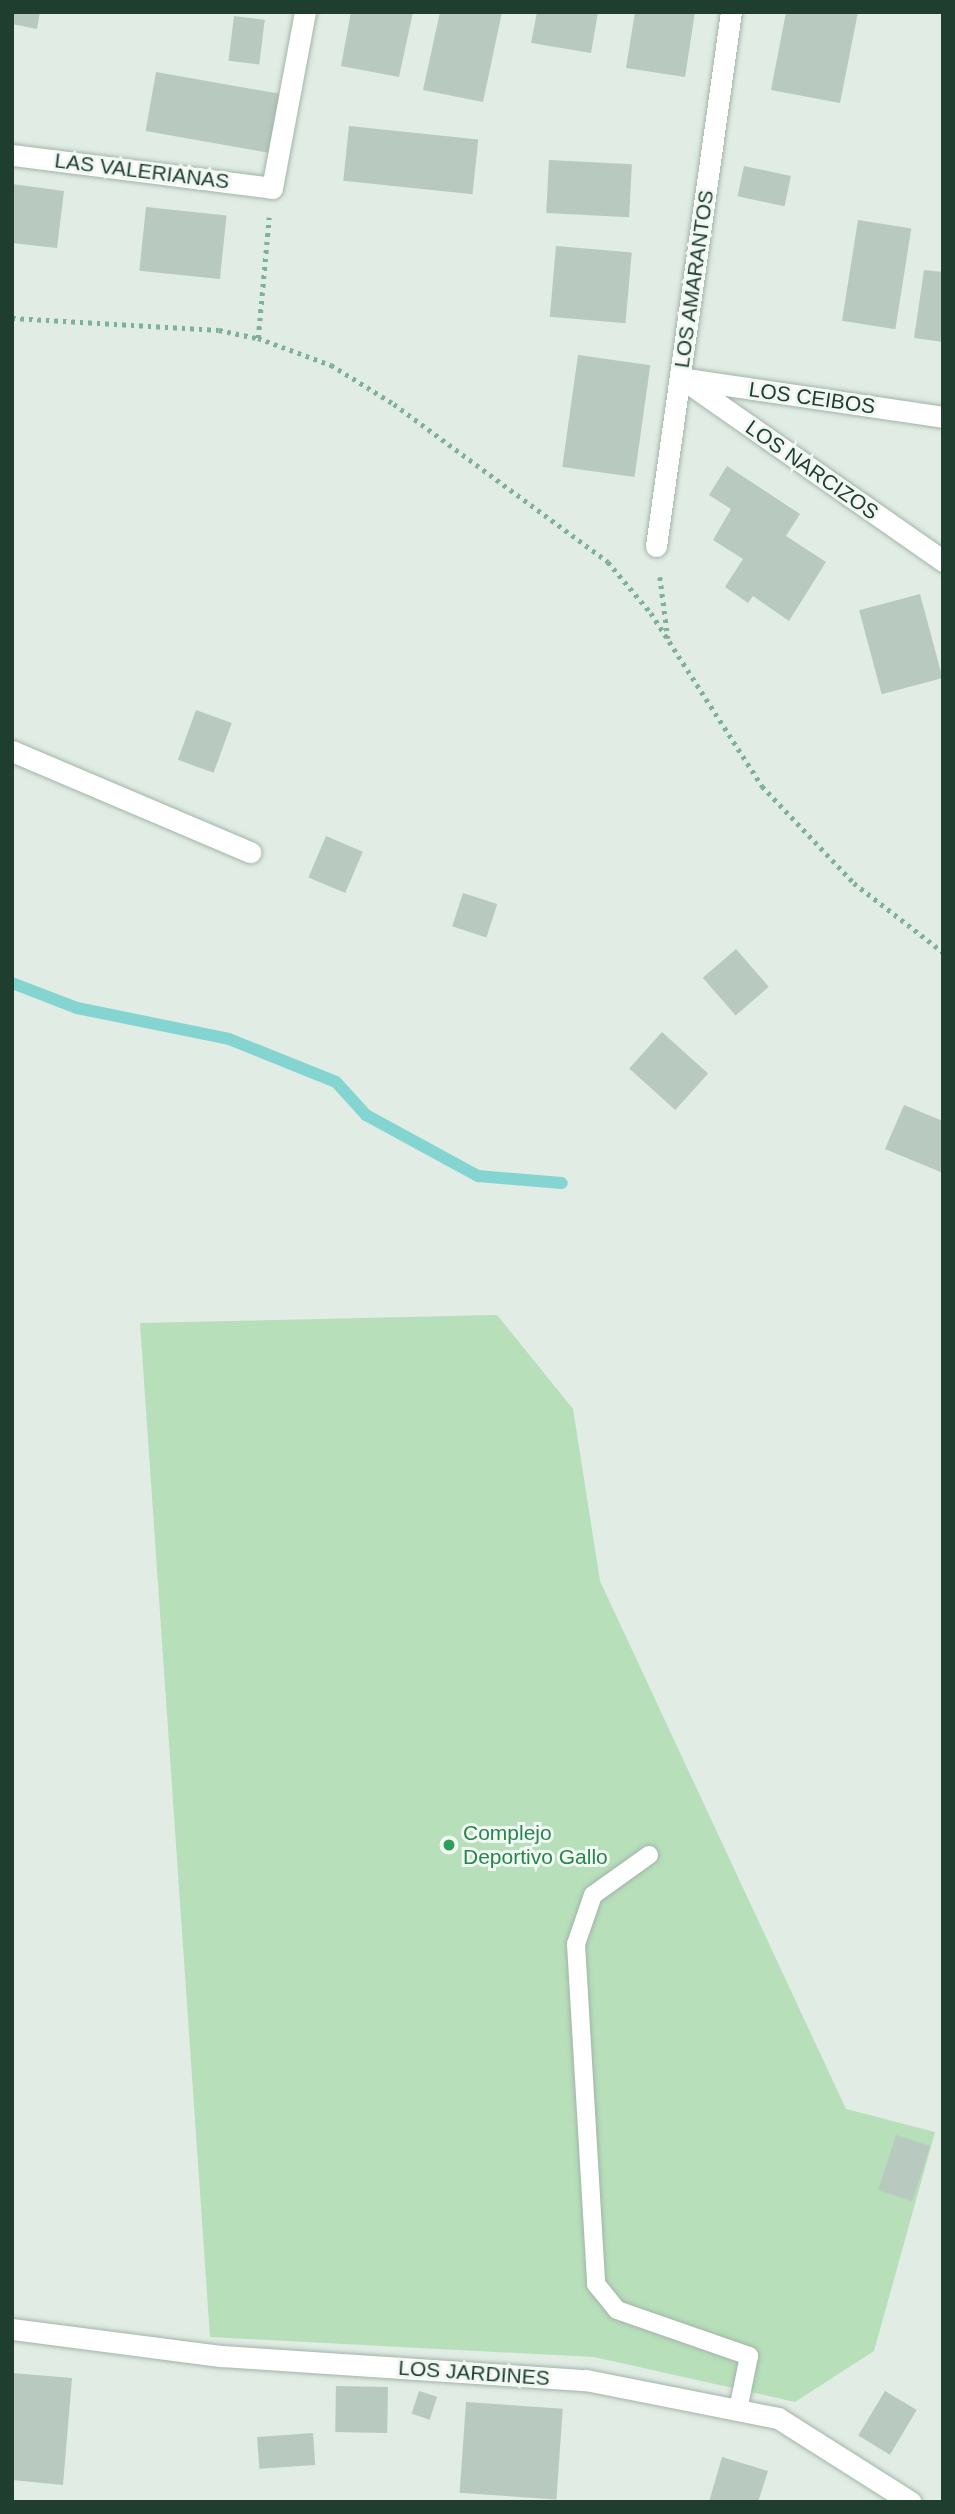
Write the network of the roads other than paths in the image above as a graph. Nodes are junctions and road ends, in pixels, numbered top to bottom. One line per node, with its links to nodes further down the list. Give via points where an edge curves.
1 (304, 12): 3 (street, LAS VALERIANAS, via 272,188)
2 (731, 12): 4 (street, LOS AMARANTOS)
3 (12, 155)
4 (681, 378): 5 (street, LOS CEIBOS); 6 (street, LOS AMARANTOS); 7 (street, LOS NARCIZOS)
5 (943, 417)
6 (656, 545)
7 (943, 561)
8 (12, 751): 9 (street)
9 (250, 852)
10 (649, 1856): 12 (lane, via 593,1895 576,1944 596,2284 617,2310 749,2356)
11 (12, 2329): 12 (street, LOS JARDINES, via 221,2356 586,2380)
12 (738, 2410): 13 (street, LOS JARDINES, via 778,2418)
13 (911, 2502)

